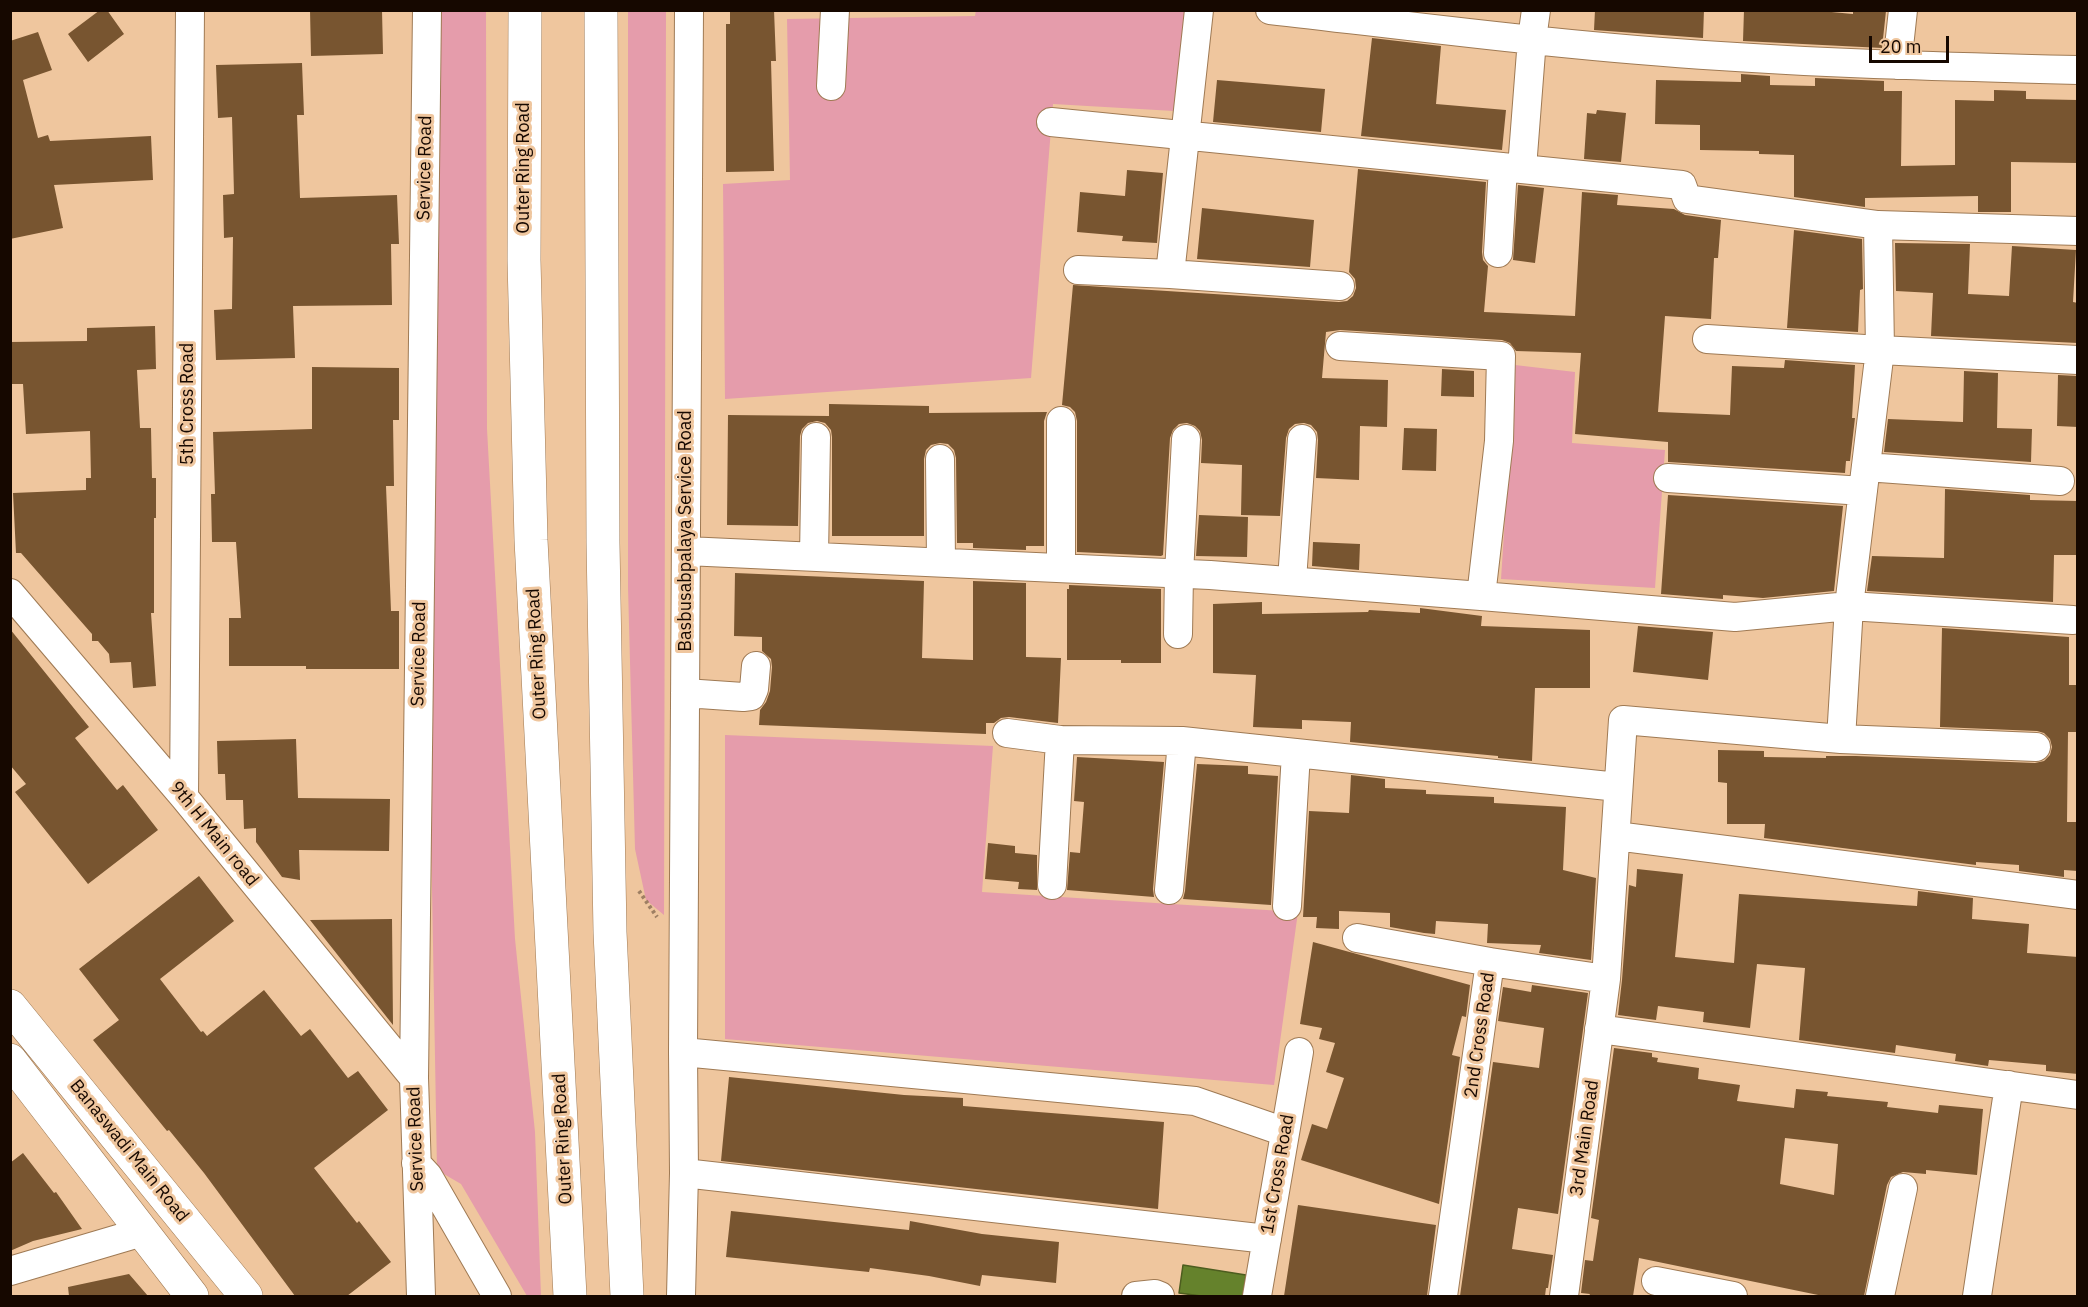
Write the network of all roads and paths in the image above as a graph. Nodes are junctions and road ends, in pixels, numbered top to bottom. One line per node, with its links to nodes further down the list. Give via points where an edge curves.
1 (168, 10): 13 (street)
2 (190, 10): 13 (street, 5th Cross Road)
3 (427, 10): 74 (street, Service Road)
4 (525, 10): 89 (main road, Outer Ring Road, via 524,260 531,540)
5 (601, 10): 90 (main road, via 609,932)
6 (689, 10): 38 (street, Basbusabpalaya Service Road)
7 (835, 10): 16 (street)
8 (1199, 10): 18 (street)
9 (1270, 10): 12 (street)
10 (1536, 10): 12 (street)
11 (1903, 10): 14 (street)
12 (1532, 39): 14 (street, via 1719,56); 19 (street)
13 (191, 42): 58 (street, 5th Cross Road)
14 (1897, 65): 15 (street)
15 (2078, 70)
16 (831, 86)
17 (1051, 122): 18 (street)
18 (1185, 136): 19 (street); 24 (street)
19 (1513, 167): 20 (street, via 1682,185 1687,199); 22 (street)
20 (1878, 225): 21 (street); 28 (street)
21 (2078, 231)
22 (1498, 253)
23 (1078, 270): 24 (street)
24 (1170, 274): 25 (street)
25 (1340, 286)
26 (1707, 339): 28 (street)
27 (1340, 346): 45 (street, via 1501,356 1499,441)
28 (1880, 350): 29 (street); 36 (street)
29 (2078, 360)
30 (1061, 421): 41 (street)
31 (816, 437): 39 (street)
32 (1186, 440): 42 (street)
33 (1302, 440): 43 (street)
34 (939, 459): 40 (street)
35 (1668, 478): 36 (street)
36 (1864, 479): 37 (street); 46 (street)
37 (2060, 481)
38 (686, 551): 39 (street); 50 (street, Basbusabpalaya Service Road)
39 (814, 556): 40 (street)
40 (940, 562): 41 (street)
41 (1061, 567): 42 (street)
42 (1179, 573): 43 (street); 48 (street)
43 (1292, 580): 45 (street)
44 (10, 593): 58 (street, 9th H Main road)
45 (1481, 596): 46 (street, via 1735,617)
46 (1849, 606): 47 (street); 52 (street)
47 (2073, 620)
48 (1178, 634)
49 (756, 666): 50 (street, via 751,696)
50 (685, 693): 71 (street, Basbusabpalaya Service Road)
51 (1007, 733): 53 (street)
52 (1841, 739): 55 (street); 57 (street, via 1623,720)
53 (1060, 740): 54 (street); 61 (street)
54 (1182, 741): 56 (street); 62 (street)
55 (2036, 747)
56 (1296, 753): 57 (street); 64 (street)
57 (1618, 787): 59 (street)
58 (184, 796): 74 (street, 9th H Main road)
59 (1616, 836): 63 (street); 68 (street)
60 (634, 882): 65 (path)
61 (1052, 885)
62 (1169, 890)
63 (2078, 895)
64 (1287, 906)
65 (658, 919)
66 (1357, 938): 67 (street)
67 (1490, 962): 68 (street, 2nd Cross Road); 95 (street, 2nd Cross Road)
68 (1606, 979): 70 (street, 3rd Main Road)
69 (10, 1006): 86 (main road, Banaswadi Main Road)
70 (1599, 1029): 75 (street); 96 (street, 3rd Main Road)
71 (683, 1052): 77 (street, via 1195,1101); 79 (street, Basbusabpalaya Service Road)
72 (1299, 1052): 77 (street, 1st Cross Road)
73 (10, 1060): 81 (main road, Banaswadi Main Road)
74 (414, 1078): 78 (street, Service Road)
75 (2009, 1085): 76 (street); 99 (street)
76 (2078, 1095)
77 (1285, 1132): 82 (street, 1st Cross Road)
78 (416, 1163): 87 (street, Service Road); 88 (street, via 428,1176)
79 (684, 1173): 82 (street); 91 (street, Basbusabpalaya Service Road)
80 (1903, 1188): 98 (street)
81 (142, 1232): 83 (street); 85 (main road, Banaswadi Main Road)
82 (1267, 1239): 94 (street, 1st Cross Road)
83 (10, 1272)
84 (1656, 1281): 97 (street)
85 (192, 1296)
86 (246, 1296)
87 (421, 1296)
88 (497, 1296)
89 (570, 1296)
90 (627, 1296)
91 (681, 1296)
92 (1136, 1296): 93 (street)
93 (1160, 1296)
94 (1257, 1296)
95 (1443, 1296)
96 (1564, 1296)
97 (1733, 1296)
98 (1880, 1296)
99 (1977, 1296)

